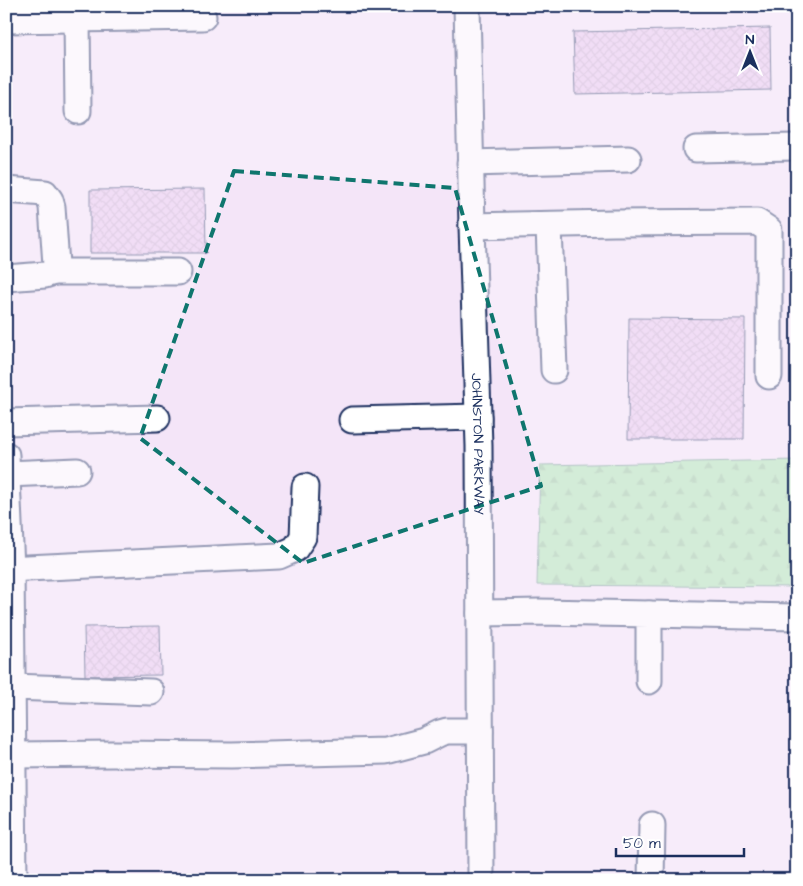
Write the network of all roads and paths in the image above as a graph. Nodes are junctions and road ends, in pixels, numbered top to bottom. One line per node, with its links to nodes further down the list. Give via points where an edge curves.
1 (467, 6): 9 (street, JOHNSTON PARKWAY)
2 (62, 14): 3 (street); 4 (street); 5 (street)
3 (203, 17)
4 (6, 20)
5 (78, 111)
6 (797, 147): 7 (street)
7 (696, 149)
8 (628, 159): 9 (street)
9 (470, 163): 12 (street, JOHNSTON PARKWAY)
10 (6, 190): 13 (street, via 45,193 50,200)
11 (549, 224): 12 (street); 16 (street); 17 (street, via 757,222 769,230)
12 (472, 226): 18 (street, JOHNSTON PARKWAY)
13 (54, 272): 14 (street); 15 (street)
14 (178, 272)
15 (6, 278)
16 (554, 370)
17 (769, 376)
18 (478, 417): 20 (street); 26 (street, JOHNSTON PARKWAY)
19 (157, 418): 21 (street)
20 (352, 420)
21 (6, 422)
22 (7, 464): 23 (street); 25 (street)
23 (77, 471)
24 (305, 487): 25 (street, via 303,537 295,550 278,556)
25 (8, 569): 30 (street)
26 (480, 613): 27 (street); 32 (street, JOHNSTON PARKWAY)
27 (649, 614): 28 (street); 29 (street)
28 (797, 617)
29 (649, 681)
30 (12, 687): 31 (street); 33 (street)
31 (151, 692)
32 (480, 731): 33 (street, via 447,731 386,751 232,755 113,754); 36 (street, JOHNSTON PARKWAY)
33 (11, 741): 35 (street)
34 (652, 825): 37 (street)
35 (14, 880)
36 (481, 880)
37 (652, 880)

